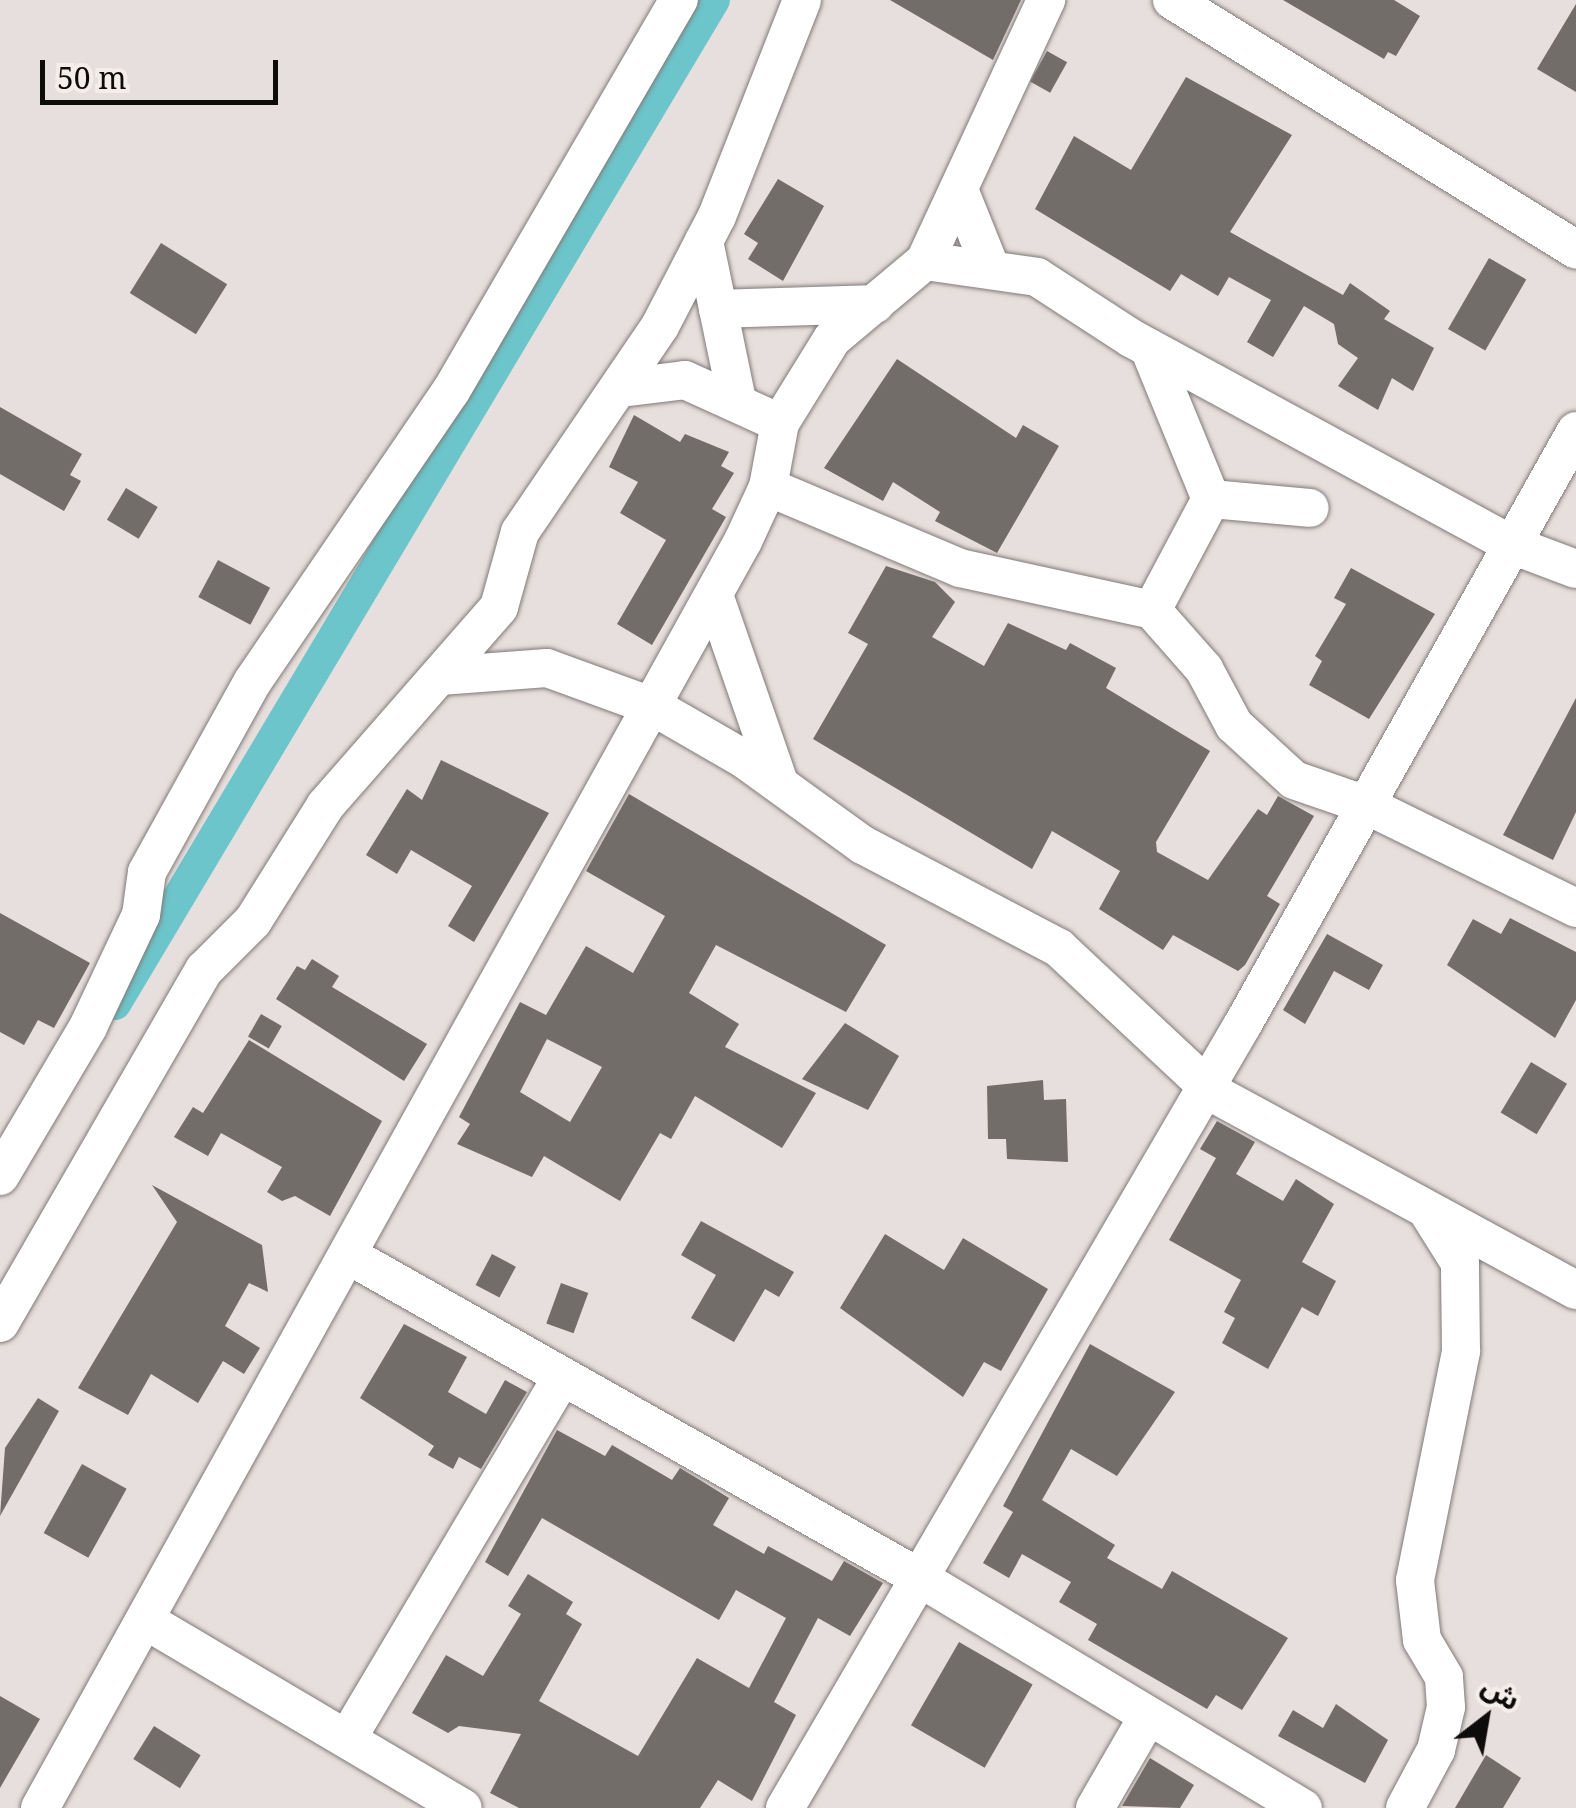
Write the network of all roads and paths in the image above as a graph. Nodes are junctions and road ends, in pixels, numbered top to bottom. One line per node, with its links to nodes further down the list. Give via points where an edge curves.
1 (679, 0): 30 (street, via 451,391 253,681 147,872 141,915 88,1026)
2 (802, 0): 6 (street)
3 (1046, 0): 5 (street, via 994,98)
4 (1172, 0): 7 (street)
5 (960, 192): 8 (street); 9 (street)
6 (704, 241): 11 (street); 13 (street)
7 (1576, 250)
8 (926, 262): 9 (street); 10 (street)
9 (990, 269): 12 (street, via 1037,277)
10 (874, 304): 11 (street); 15 (street, via 832,340)
11 (718, 310): 14 (street)
12 (1149, 348): 18 (street); 20 (street)
13 (620, 388): 14 (street, via 685,380); 24 (street, via 520,532 499,607)
14 (737, 400): 15 (street)
15 (780, 423): 17 (street)
16 (1576, 431): 20 (street)
17 (768, 487): 22 (street); 23 (street, via 960,568)
18 (1211, 499): 19 (street); 23 (street)
19 (1310, 508)
20 (1512, 545): 21 (street); 27 (street)
21 (1576, 569)
22 (714, 595): 25 (street); 26 (street)
23 (1152, 610): 27 (street, via 1204,669 1234,725 1294,780)
24 (440, 676): 25 (street, via 546,668); 34 (street, via 325,806 253,921 204,970)
25 (654, 707): 26 (street); 32 (street)
26 (779, 782): 29 (street, via 863,846 1083,965)
27 (1366, 805): 28 (street); 29 (street)
28 (1576, 908)
29 (1203, 1087): 31 (street); 36 (street)
30 (0, 1176)
31 (1426, 1210): 33 (street); 45 (street, via 1460,1264 1462,1352 1415,1580 1422,1640 1444,1677 1446,1707 1436,1750)
32 (348, 1255): 35 (street); 37 (street)
33 (1576, 1290)
34 (0, 1323)
35 (561, 1378): 36 (street); 39 (street)
36 (918, 1577): 38 (street); 42 (street)
37 (145, 1620): 39 (street); 40 (street)
38 (1147, 1718): 43 (street); 44 (street)
39 (348, 1739): 41 (street)
40 (40, 1808)
41 (462, 1808)
42 (785, 1808)
43 (1095, 1808)
44 (1303, 1808)
45 (1405, 1808)

